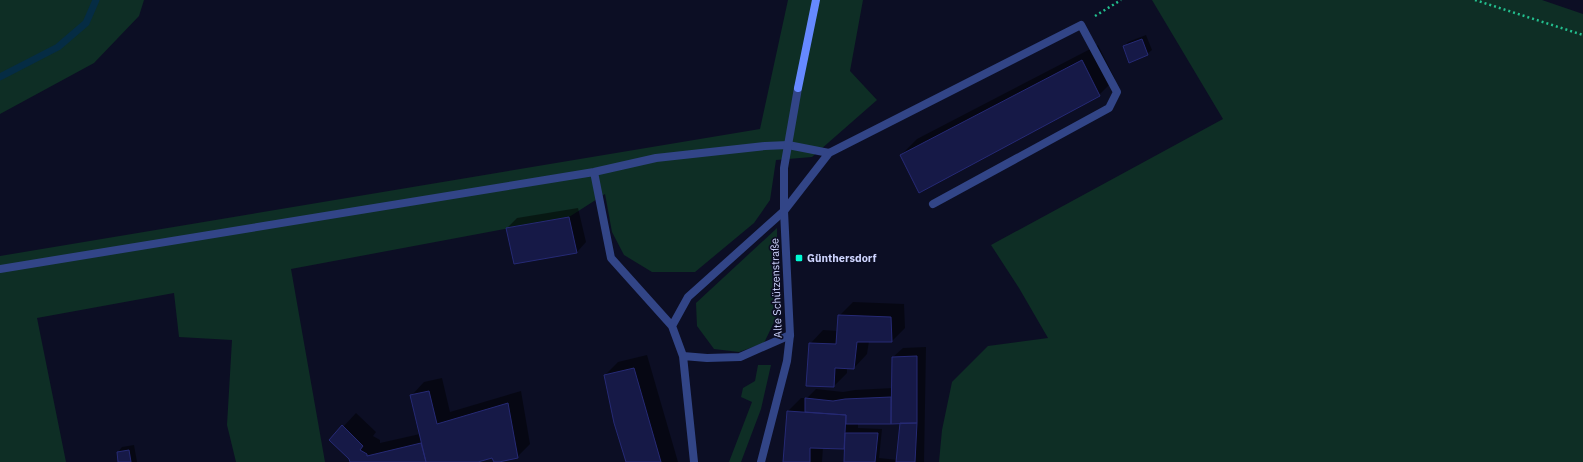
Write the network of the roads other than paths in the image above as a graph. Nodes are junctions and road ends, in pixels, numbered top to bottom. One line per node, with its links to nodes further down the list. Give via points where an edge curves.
1 (816, 0): 2 (street, Alte Schützenstraße)
2 (788, 144): 3 (street); 4 (street, via 656,158); 6 (street, Alte Schützenstraße, via 784,168)
3 (829, 153): 5 (street, via 1081,25 1117,92 1109,108); 6 (street)
4 (594, 172): 7 (street); 8 (street, via 611,258)
5 (933, 204)
6 (784, 211): 8 (street, via 688,297); 9 (street, Alte Schützenstraße)
7 (0, 269)
8 (672, 326): 10 (street)
9 (790, 335): 10 (street, via 740,357); 12 (street, Alte Schützenstraße, via 787,361)
10 (683, 356): 11 (street)
11 (694, 462)
12 (761, 462)

